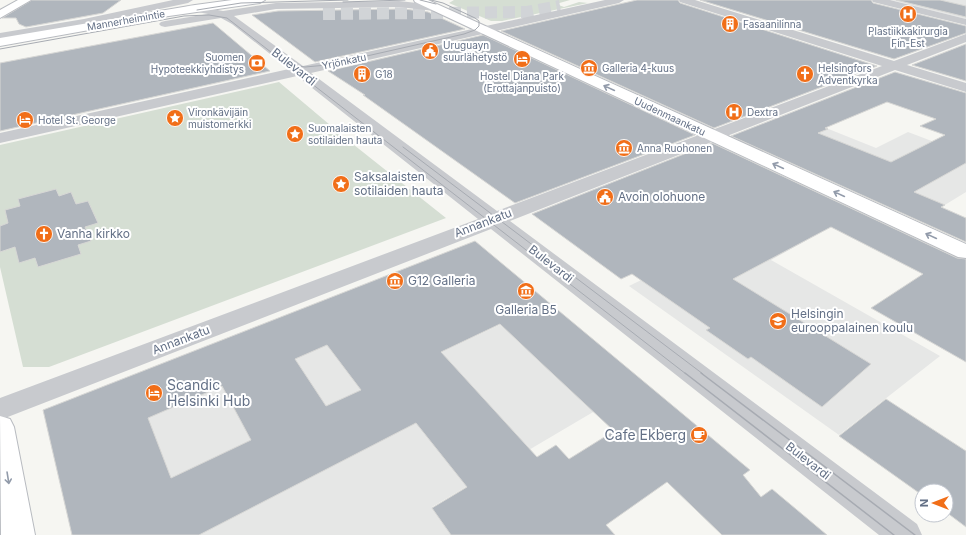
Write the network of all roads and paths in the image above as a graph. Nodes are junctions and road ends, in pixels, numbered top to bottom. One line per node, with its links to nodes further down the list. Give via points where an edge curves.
1 (26, 0): 14 (main road)
2 (129, 0): 13 (street)
3 (260, 0): 9 (main road)
4 (419, 0): 11 (main road, Uudenmaankatu)
5 (619, 0): 8 (street, Yrjönkatu)
6 (877, 0): 15 (street)
7 (183, 3): 9 (street, Bulevardi); 13 (street, Bulevardi); 22 (main road, Mannerheimintie)
8 (603, 4): 10 (street, via 581,0); 19 (street, Yrjönkatu)
9 (207, 5): 12 (street, Bulevardi); 17 (main road, Mannerheimintie, via 195,16)
10 (560, 6)
11 (435, 8): 12 (street, Mannerheimintie, via 399,4 285,6); 19 (main road, Uudenmaankatu)
12 (223, 14): 17 (street, Mannerheimintie); 25 (street, Bulevardi)
13 (108, 17): 18 (street, Bulevardi)
14 (4, 21): 18 (street)
15 (966, 22)
16 (765, 23): 24 (street)
17 (165, 24): 23 (main road, Mannerheimintie)
18 (42, 29): 20 (street, Bulevardi)
19 (484, 30): 25 (street, Yrjönkatu); 27 (main road, Uudenmaankatu, one-way to 19)
20 (0, 37)
21 (966, 38): 24 (street, Annankatu)
22 (0, 42)
23 (0, 54)
24 (894, 65): 26 (street); 27 (street, Annankatu)
25 (299, 71): 28 (street, Yrjönkatu); 29 (street, Bulevardi)
26 (959, 83)
27 (713, 136): 29 (street, Annankatu); 30 (main road, Uudenmaankatu, one-way to 27)
28 (0, 138)
29 (493, 220): 31 (street, Annankatu); 34 (street, Bulevardi)
30 (966, 252)
31 (0, 409)
32 (0, 427): 33 (main road, one-way to 33)
33 (18, 535)
34 (905, 535)

